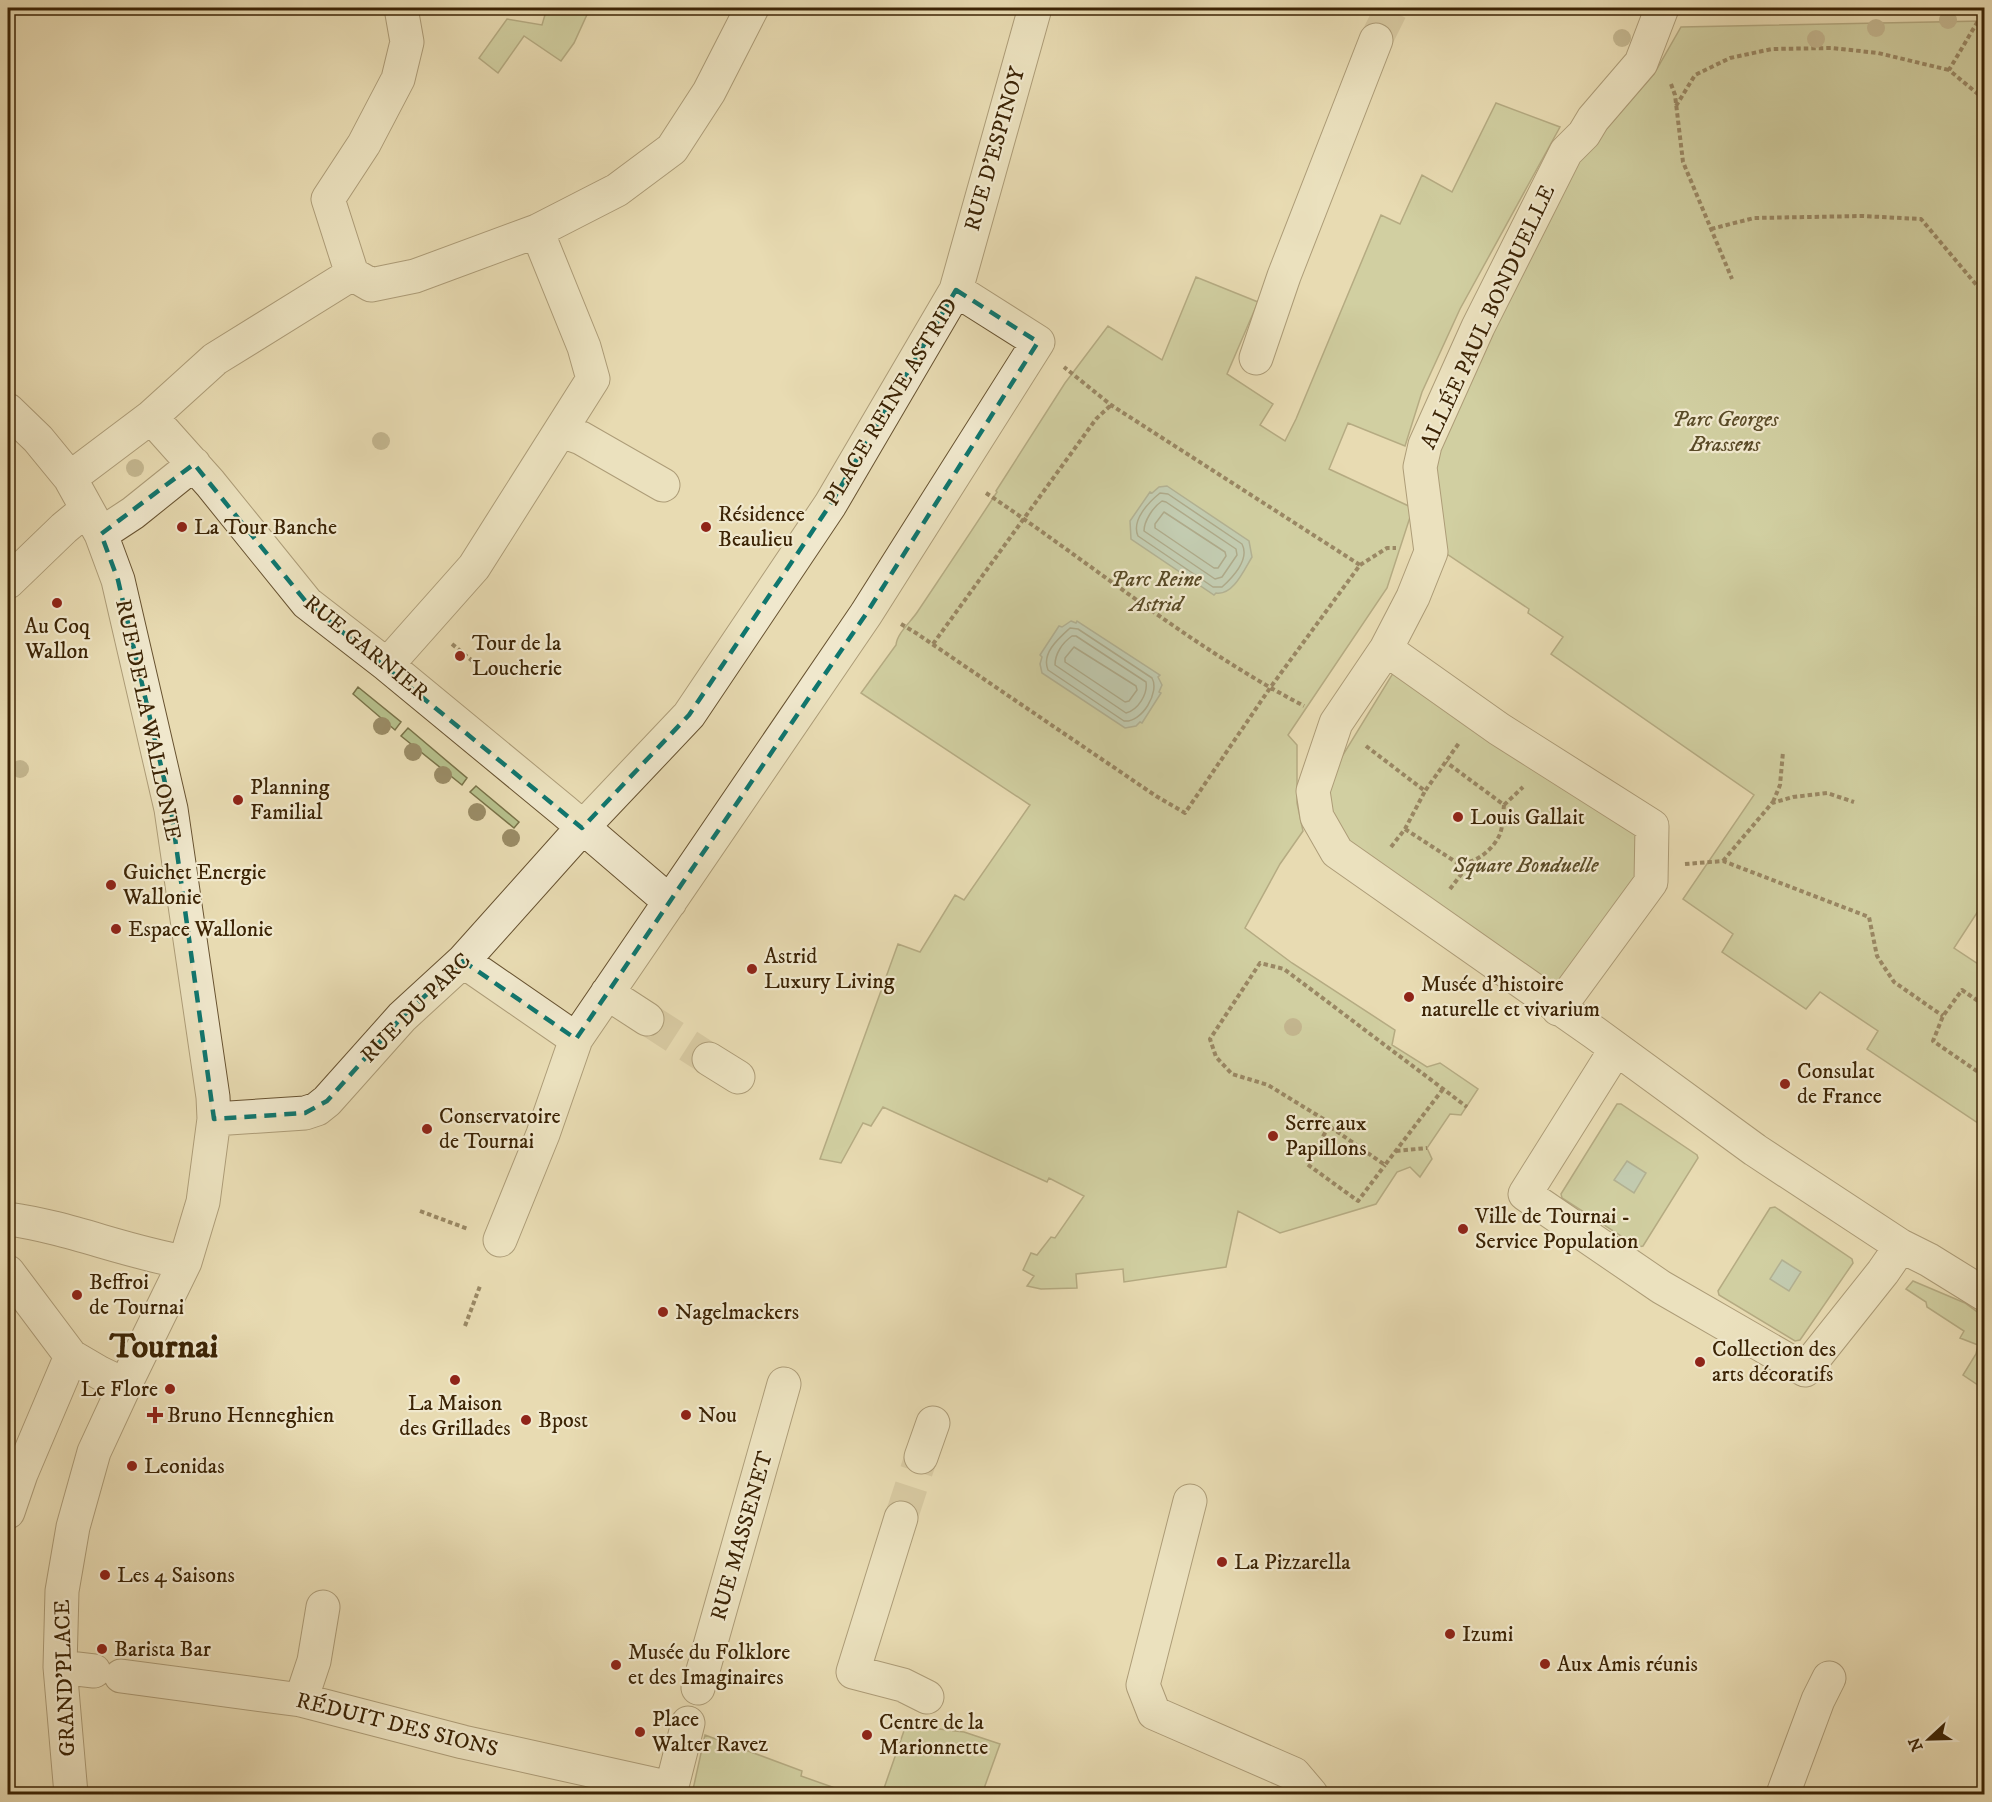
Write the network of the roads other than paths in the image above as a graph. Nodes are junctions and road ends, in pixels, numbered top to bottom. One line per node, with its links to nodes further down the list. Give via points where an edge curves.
1 (401, 8): 7 (street, via 407,42 398,79 364,144 327,199)
2 (752, 8): 6 (street, via 709,92 672,149 617,190)
3 (1035, 8): 8 (street, RUE D'ESPINOY)
4 (1662, 8): 18 (street, ALLÉE PAUL BONDUELLE, via 1641,63 1566,152 1478,327 1425,445 1420,467 1431,552)
5 (1376, 40): 9 (street)
6 (537, 231): 7 (street, via 415,276 371,285); 12 (street, via 593,379)
7 (352, 274): 11 (street, via 215,359)
8 (956, 290): 20 (street, PLACE REINE ASTRID, via 830,505 689,715); 21 (street, PLACE REINE ASTRID, via 1038,342 866,614)
9 (1256, 358)
10 (8, 410): 14 (street, RUE DE LA WALLONIE)
11 (151, 417): 13 (street, RUE GARNIER); 14 (street)
12 (561, 431): 15 (street, via 581,438); 19 (street, via 474,567)
13 (194, 464): 16 (street, via 133,513); 19 (street, RUE GARNIER, via 307,603)
14 (70, 478): 16 (street, RUE DE LA WALLONIE)
15 (663, 485)
16 (94, 522): 17 (street, via 64,528); 30 (street, RUE DE LA WALLONIE, via 118,580 171,808)
17 (8, 582)
18 (1386, 649): 24 (street, ALLÉE PAUL BONDUELLE, via 1336,723 1313,791 1317,817 1337,852); 24 (street, via 1479,715 1652,826 1651,882)
19 (387, 665): 20 (street, RUE GARNIER)
20 (582, 828): 21 (street); 22 (street, RUE DU PARC)
21 (670, 902): 23 (street, PLACE REINE ASTRID)
22 (463, 961): 27 (street); 30 (street, RUE DU PARC, via 402,1017 317,1109)
23 (607, 993): 25 (street); 27 (street, PLACE REINE ASTRID)
24 (1558, 1009): 26 (street, ALLÉE PAUL BONDUELLE)
25 (647, 1019)
26 (1616, 1049): 33 (street, ALLÉE PAUL BONDUELLE, via 1755,1150); 33 (street, via 1525,1194 1661,1287 1805,1370)
27 (571, 1050): 32 (street, PLACE REINE ASTRID, via 543,1134)
28 (709, 1059): 29 (street)
29 (738, 1077)
30 (214, 1119): 34 (street, RUE DE LA WALLONIE, via 203,1202)
31 (8, 1219): 34 (street, via 34,1222)
32 (500, 1240)
33 (1900, 1246): 36 (street, ALLÉE PAUL BONDUELLE)
34 (173, 1260): 38 (street, GRAND'PLACE)
35 (8, 1272): 37 (street)
36 (1984, 1294)
37 (71, 1356): 38 (street); 43 (street)
38 (125, 1384): 46 (street, GRAND'PLACE, via 94,1452 73,1527 62,1591)
39 (784, 1384): 48 (street, RUE MASSENET)
40 (933, 1423): 41 (street)
41 (921, 1457)
42 (1190, 1501): 54 (street, via 1143,1685 1154,1713 1294,1773)
43 (8, 1512)
44 (901, 1518): 49 (street, via 853,1671 903,1685)
45 (323, 1607): 50 (street, via 314,1661)
46 (60, 1667): 50 (street, RÉDUIT DES SIONS); 53 (street, GRAND'PLACE)
47 (1829, 1678): 55 (street)
48 (698, 1688)
49 (927, 1697)
50 (301, 1700): 52 (street, RÉDUIT DES SIONS)
51 (688, 1723): 52 (street)
52 (671, 1791)
53 (71, 1794)
54 (1311, 1794)
55 (1783, 1794)

